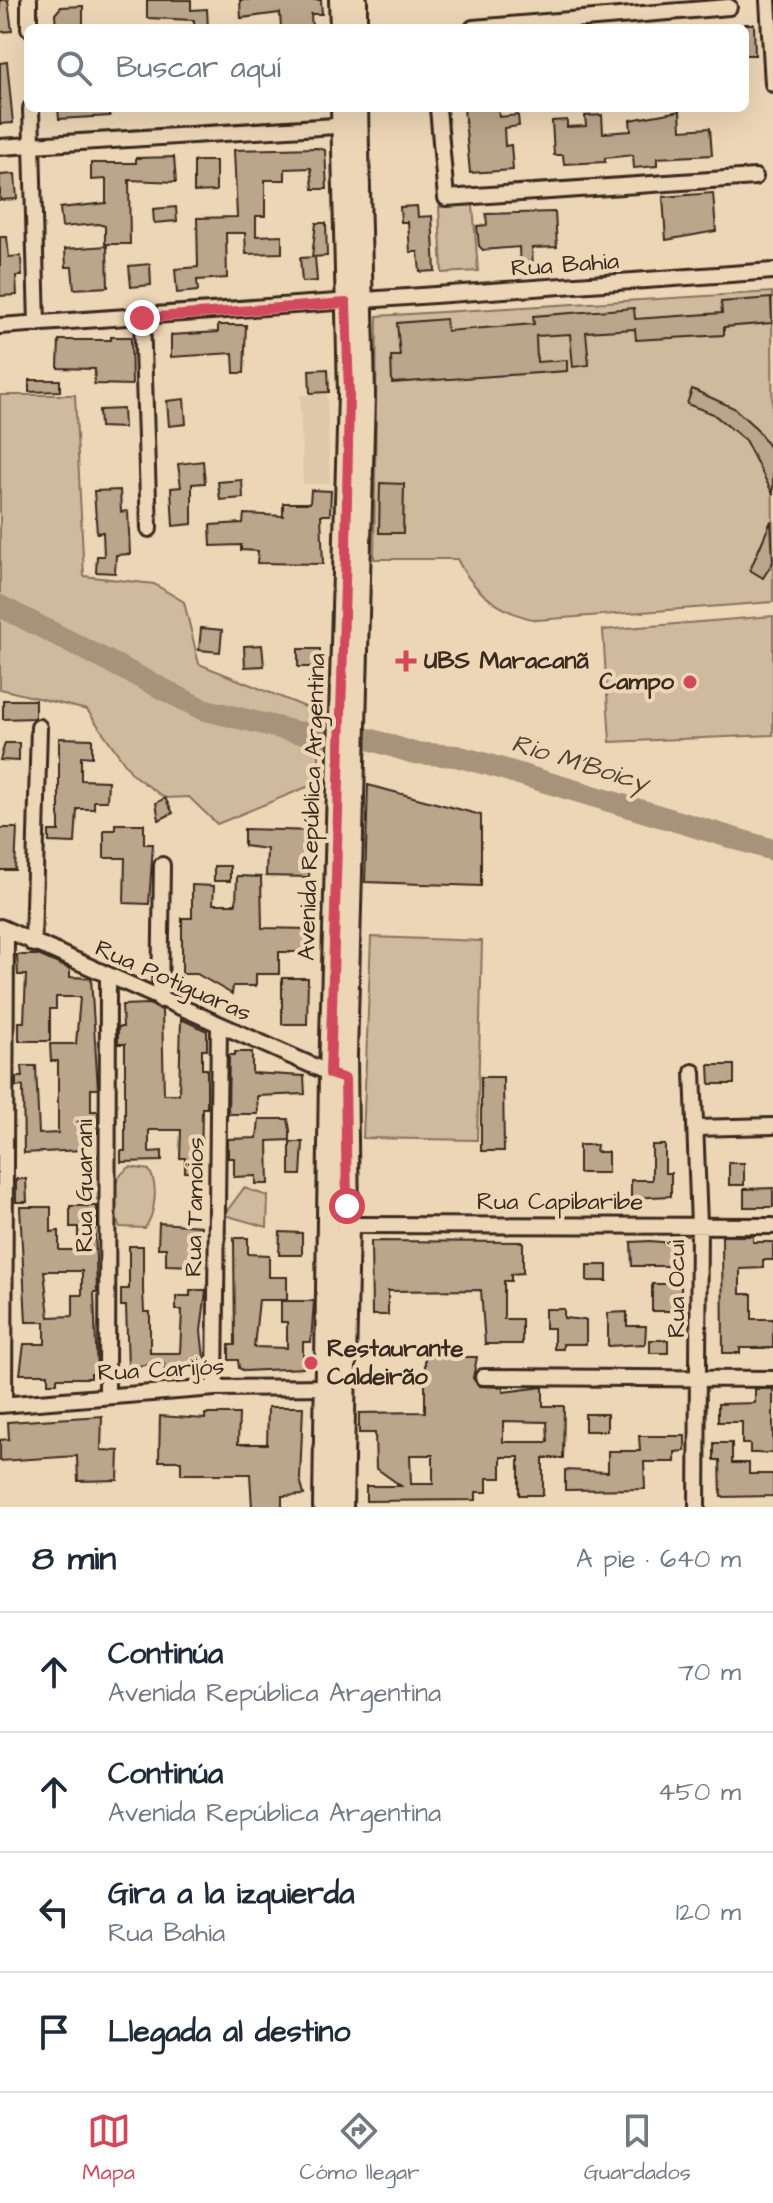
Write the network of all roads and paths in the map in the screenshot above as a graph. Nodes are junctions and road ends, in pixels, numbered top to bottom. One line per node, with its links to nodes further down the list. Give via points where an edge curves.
1 (29, 0): 6 (street)
2 (340, 0): 7 (main road)
3 (356, 0): 8 (main road)
4 (768, 0): 10 (street)
5 (729, 7): 9 (street)
6 (29, 24)
7 (341, 24)
8 (356, 24)
9 (522, 24)
10 (773, 84)
11 (31, 112): 14 (street)
12 (438, 112): 16 (street, via 446,198)
13 (350, 116): 14 (street); 18 (main road, Avenida República Argentina)
14 (32, 144): 15 (street); 20 (street)
15 (0, 147)
16 (755, 177)
17 (773, 271): 18 (street, Rua Bahia)
18 (353, 303): 19 (street, Rua Bahia); 31 (main road, Avenida República Argentina, via 364,394)
19 (142, 318): 20 (street, Rua Bahia); 22 (street)
20 (37, 324): 21 (street, Rua Bahia)
21 (0, 326)
22 (149, 529)
23 (39, 727): 26 (street)
24 (162, 865): 28 (street)
25 (3, 928): 26 (street, Rua Potiguaras); 44 (street)
26 (33, 944): 27 (street, Rua Potiguaras)
27 (108, 977): 28 (street, Rua Potiguaras); 43 (street, Rua Guarani)
28 (160, 1000): 29 (street, Rua Potiguaras)
29 (219, 1026): 31 (street, Rua Potiguaras); 42 (street, Rua Tamoios)
30 (693, 1072): 33 (street, Rua Ocui)
31 (338, 1077): 34 (main road, Avenida República Argentina); 36 (main road, Avenida República Argentina)
32 (773, 1126): 33 (street)
33 (695, 1128): 35 (street, Rua Ocui)
34 (329, 1190): 36 (main road, via 338,1218); 41 (main road, Avenida República Argentina)
35 (699, 1224): 36 (street, Rua Capibaribe); 37 (street, Rua Capibaribe); 39 (street, Rua Ocui)
36 (348, 1225): 41 (main road, Avenida República Argentina)
37 (773, 1226)
38 (483, 1377): 39 (street)
39 (699, 1378): 40 (street); 47 (street, Rua Ocui)
40 (773, 1379)
41 (335, 1387): 42 (street, Rua Carijós); 45 (main road, Avenida República Argentina); 46 (main road, Avenida República Argentina)
42 (215, 1388): 43 (street, Rua Carijós)
43 (107, 1395): 44 (street, Rua Carijós)
44 (2, 1405)
45 (327, 1507)
46 (342, 1507)
47 (697, 1507)

